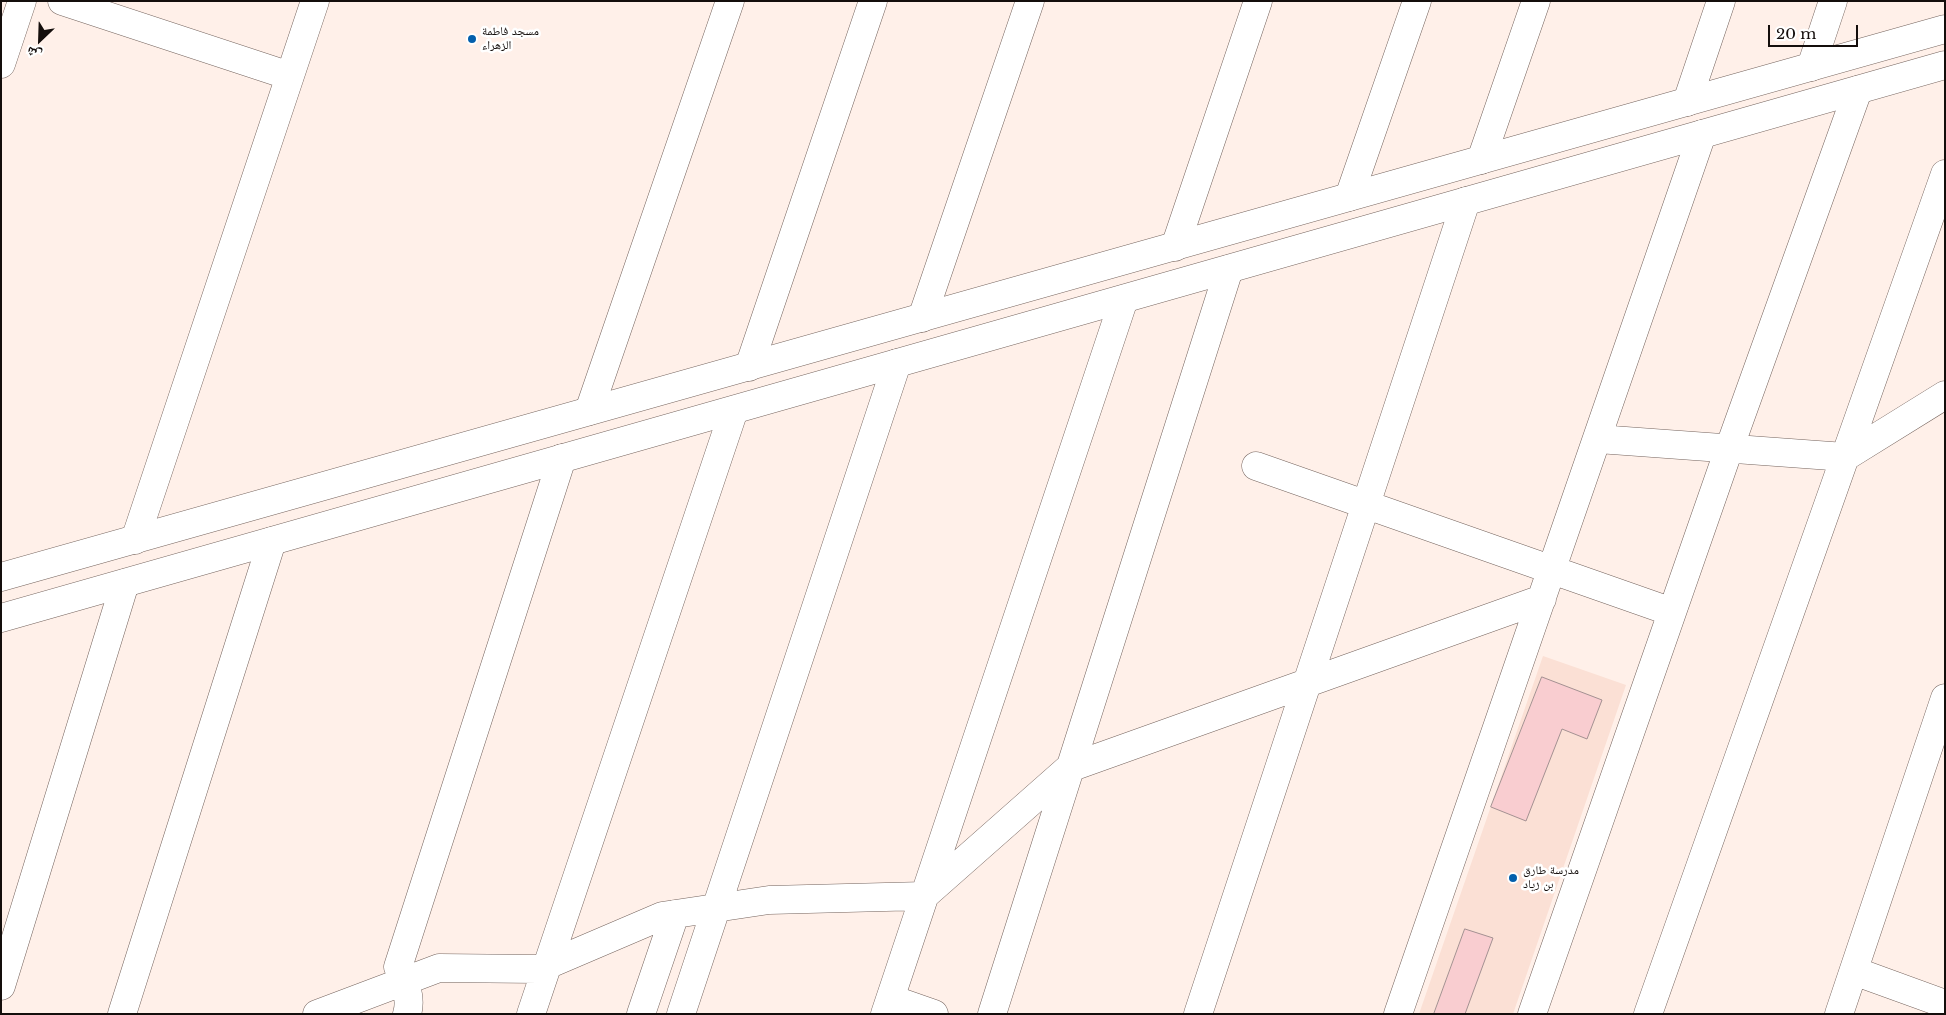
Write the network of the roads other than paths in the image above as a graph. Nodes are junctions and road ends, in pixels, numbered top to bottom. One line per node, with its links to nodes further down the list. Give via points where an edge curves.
1 (22, 1): 13 (street)
2 (62, 1): 16 (street)
3 (314, 1): 16 (street)
4 (730, 1): 32 (street)
5 (873, 1): 29 (street)
6 (1030, 1): 27 (street)
7 (1258, 1): 24 (street)
8 (1416, 1): 22 (street)
9 (1536, 1): 20 (street)
10 (1720, 1): 18 (street)
11 (1833, 1): 15 (street)
12 (1945, 29): 15 (street)
13 (1, 64)
14 (1945, 65): 17 (street)
15 (1811, 67): 18 (street)
16 (290, 76): 39 (street)
17 (1858, 90): 19 (street); 34 (street)
18 (1687, 102): 20 (street)
19 (1702, 134): 23 (street); 33 (street)
20 (1481, 160): 22 (street)
21 (1945, 174): 35 (street)
22 (1349, 197): 24 (street)
23 (1466, 202): 25 (street); 38 (street)
24 (1175, 247): 27 (street)
25 (1229, 269): 26 (street); 49 (street)
26 (1124, 299): 28 (street); 50 (street)
27 (922, 318): 29 (street)
28 (898, 363): 31 (street); 51 (street)
29 (749, 367): 32 (street)
30 (1945, 395): 35 (street)
31 (734, 410): 36 (street); 53 (street)
32 (589, 411): 39 (street)
33 (1598, 439): 34 (street); 41 (street)
34 (1729, 448): 35 (street); 45 (street)
35 (1845, 457): 70 (street)
36 (562, 458): 40 (street); 55 (street, via 398,968)
37 (1256, 466): 38 (street)
38 (1366, 505): 41 (street); 47 (street)
39 (135, 540): 42 (street)
40 (272, 541): 43 (street); 59 (street)
41 (1552, 569): 44 (street); 45 (street)
42 (1, 578)
43 (125, 583): 46 (street); 56 (street)
44 (1542, 599): 47 (street); 68 (street)
45 (1672, 612): 69 (street)
46 (1, 618)
47 (1307, 682): 49 (street); 67 (street)
48 (1945, 698): 54 (street)
49 (1069, 768): 50 (street); 66 (street)
50 (924, 896): 51 (street, via 769,900); 58 (street)
51 (717, 908): 52 (street); 64 (street)
52 (675, 914): 53 (street, via 662,916); 63 (street)
53 (548, 964): 55 (street, via 538,969 438,968); 62 (street)
54 (1854, 970): 57 (street); 71 (street)
55 (405, 980): 60 (street); 61 (street, via 410,1006)
56 (1, 986)
57 (1945, 1004)
58 (888, 1006): 65 (street)
59 (122, 1014)
60 (317, 1014)
61 (408, 1014)
62 (531, 1014)
63 (641, 1014)
64 (681, 1014)
65 (934, 1014)
66 (992, 1014)
67 (1198, 1014)
68 (1398, 1014)
69 (1532, 1014)
70 (1648, 1014)
71 (1839, 1014)

